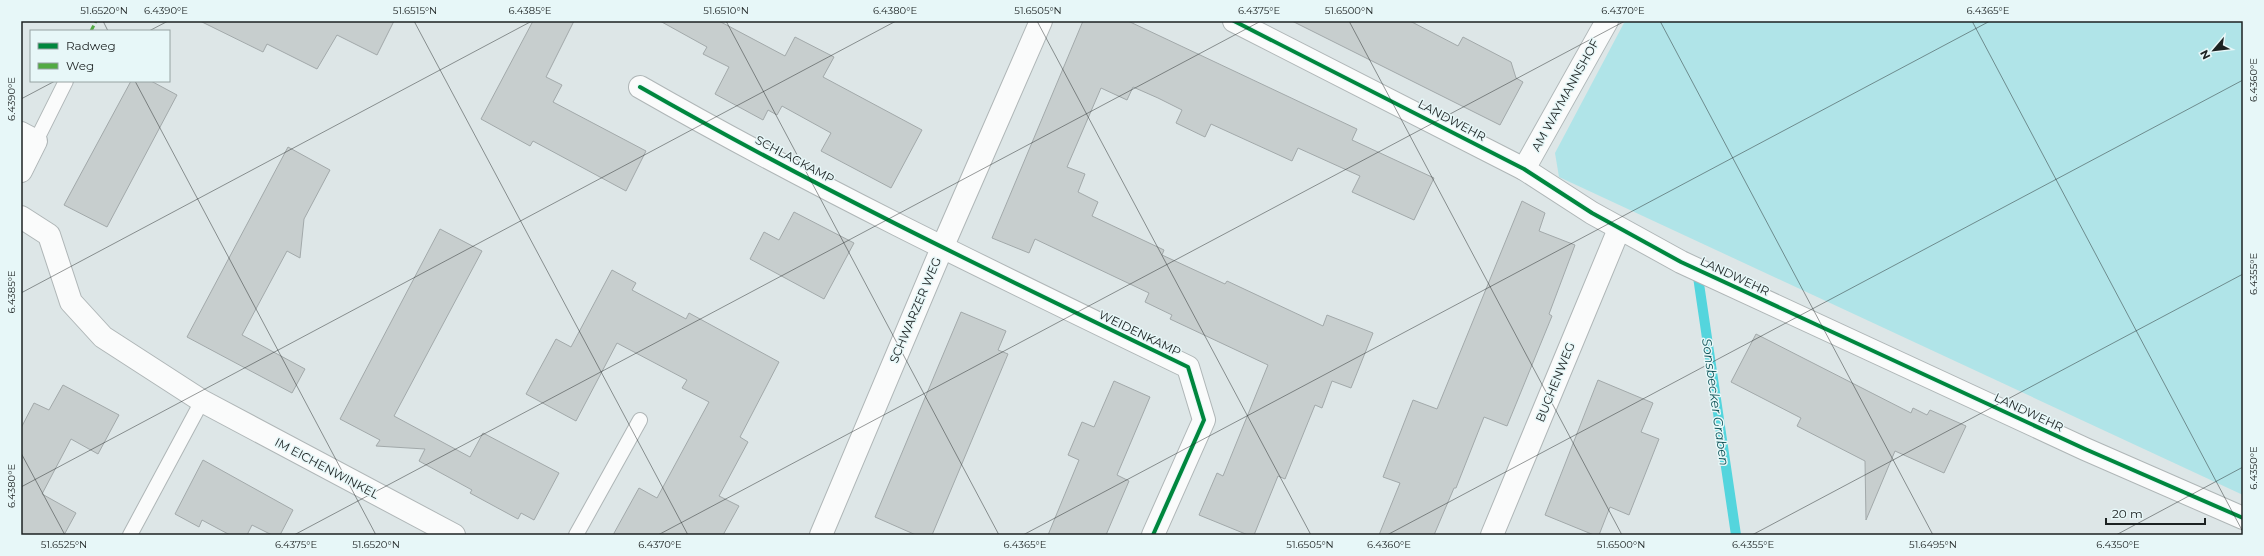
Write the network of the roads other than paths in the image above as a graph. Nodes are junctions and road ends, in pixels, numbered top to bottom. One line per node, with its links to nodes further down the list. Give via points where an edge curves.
1 (1041, 21): 11 (street, SCHWARZER WEG)
2 (1234, 21): 7 (street, LANDWEHR)
3 (1607, 21): 7 (street, AM WAYMANNSHOF)
4 (65, 82): 6 (lane)
5 (640, 87): 11 (street, SCHLAGKAMP)
6 (29, 137): 8 (street)
7 (1524, 169): 10 (street, LANDWEHR)
8 (21, 171)
9 (21, 217): 12 (street, IM EICHENWINKEL, via 49,234 71,302 103,338)
10 (1619, 229): 14 (street, LANDWEHR, via 1723,282 2085,449); 20 (street, BUCHENWEG)
11 (942, 248): 18 (street, SCHWARZER WEG); 19 (street, WEIDENKAMP, via 1188,367 1204,420)
12 (202, 401): 15 (lane); 16 (street, IM EICHENWINKEL)
13 (640, 420): 17 (lane)
14 (2243, 518)
15 (130, 535)
16 (454, 535)
17 (576, 535)
18 (821, 535)
19 (1153, 535)
20 (1492, 535)

